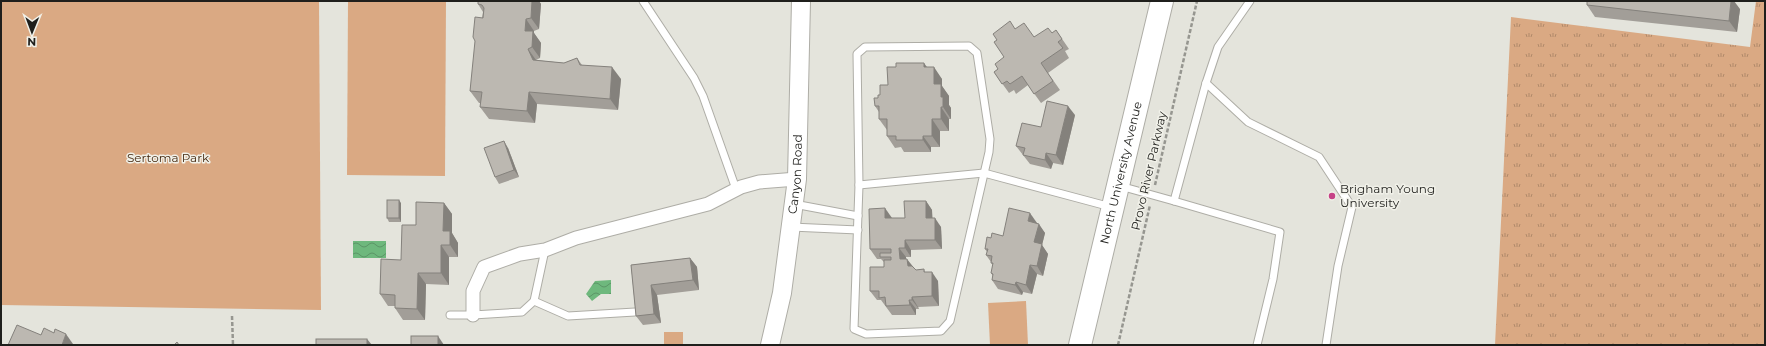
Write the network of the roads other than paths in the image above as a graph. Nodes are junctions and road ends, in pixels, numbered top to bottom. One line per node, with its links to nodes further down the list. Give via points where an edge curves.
1 (643, 1): 10 (lane, via 694,78 703,96)
2 (801, 1): 7 (main road, Canyon Road)
3 (1162, 1): 9 (highway, North University Avenue)
4 (1250, 1): 5 (lane, via 1218,47)
5 (1206, 83): 11 (lane); 25 (lane, via 1248,122 1319,157 1352,207 1338,266)
6 (984, 173): 8 (lane); 8 (lane, via 990,139 977,53 969,46 865,47 857,54); 13 (lane); 16 (lane, via 950,321 941,330 866,334 854,329)
7 (797, 179): 10 (street, via 759,182); 12 (main road, Canyon Road)
8 (859, 185): 14 (lane)
9 (1118, 186): 11 (lane); 13 (highway, North University Avenue)
10 (736, 189): 17 (street, via 708,204 576,238)
11 (1174, 201): 24 (lane, via 1280,232 1273,279)
12 (794, 204): 14 (lane); 15 (main road, Canyon Road)
13 (1113, 207): 23 (highway, North University Avenue)
14 (858, 216): 16 (lane)
15 (790, 227): 16 (lane); 22 (main road, Canyon Road, via 782,293)
16 (858, 230)
17 (545, 250): 18 (lane); 21 (street, via 520,254 484,267 473,290)
18 (534, 301): 19 (lane, via 568,316); 21 (lane, via 522,312)
19 (635, 312)
20 (450, 315): 21 (lane)
21 (473, 315)
22 (770, 345)
23 (1080, 345)
24 (1257, 345)
25 (1326, 345)

